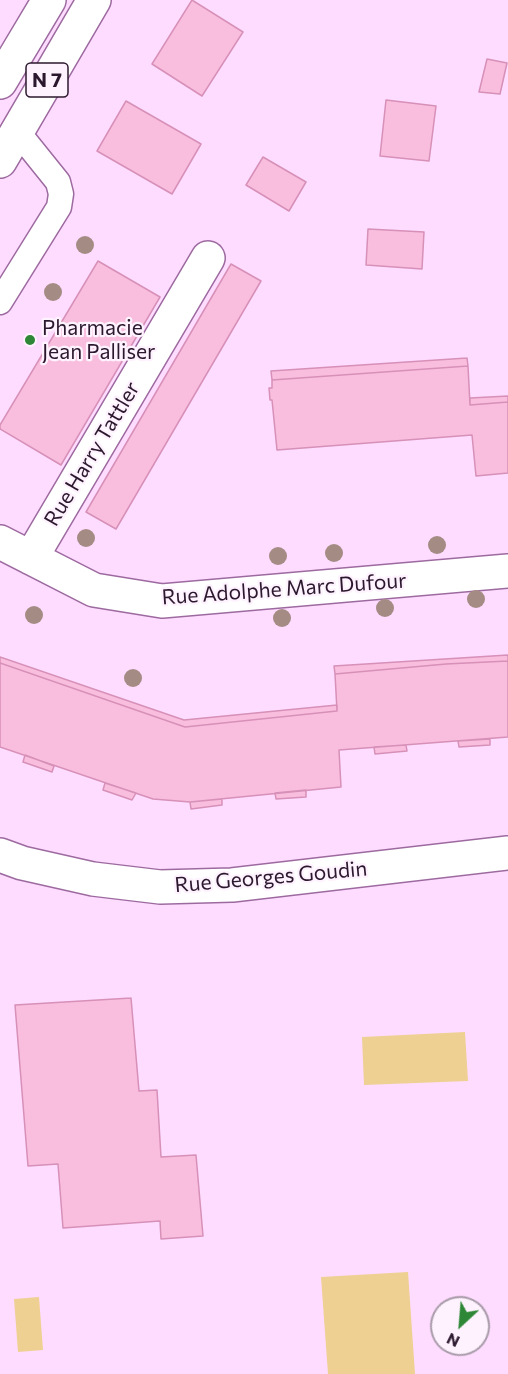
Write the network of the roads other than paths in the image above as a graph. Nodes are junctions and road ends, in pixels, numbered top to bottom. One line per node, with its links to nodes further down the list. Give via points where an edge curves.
1 (49, 0): 3 (street, N 7)
2 (94, 0): 4 (street, N 7)
3 (0, 82)
4 (17, 131): 5 (street, N 7); 7 (lane, via 58,183 61,194 59,207)
5 (0, 161)
6 (208, 258): 9 (street, Rue Harry Tattler)
7 (0, 302)
8 (0, 542): 9 (street, Rue Adolphe Marc Dufour)
9 (31, 558): 10 (street, Rue Adolphe Marc Dufour, via 94,590 162,601)
10 (508, 572)
11 (508, 853): 12 (street, Rue Georges Goudin, via 232,885 160,887 93,879)
12 (0, 855)

